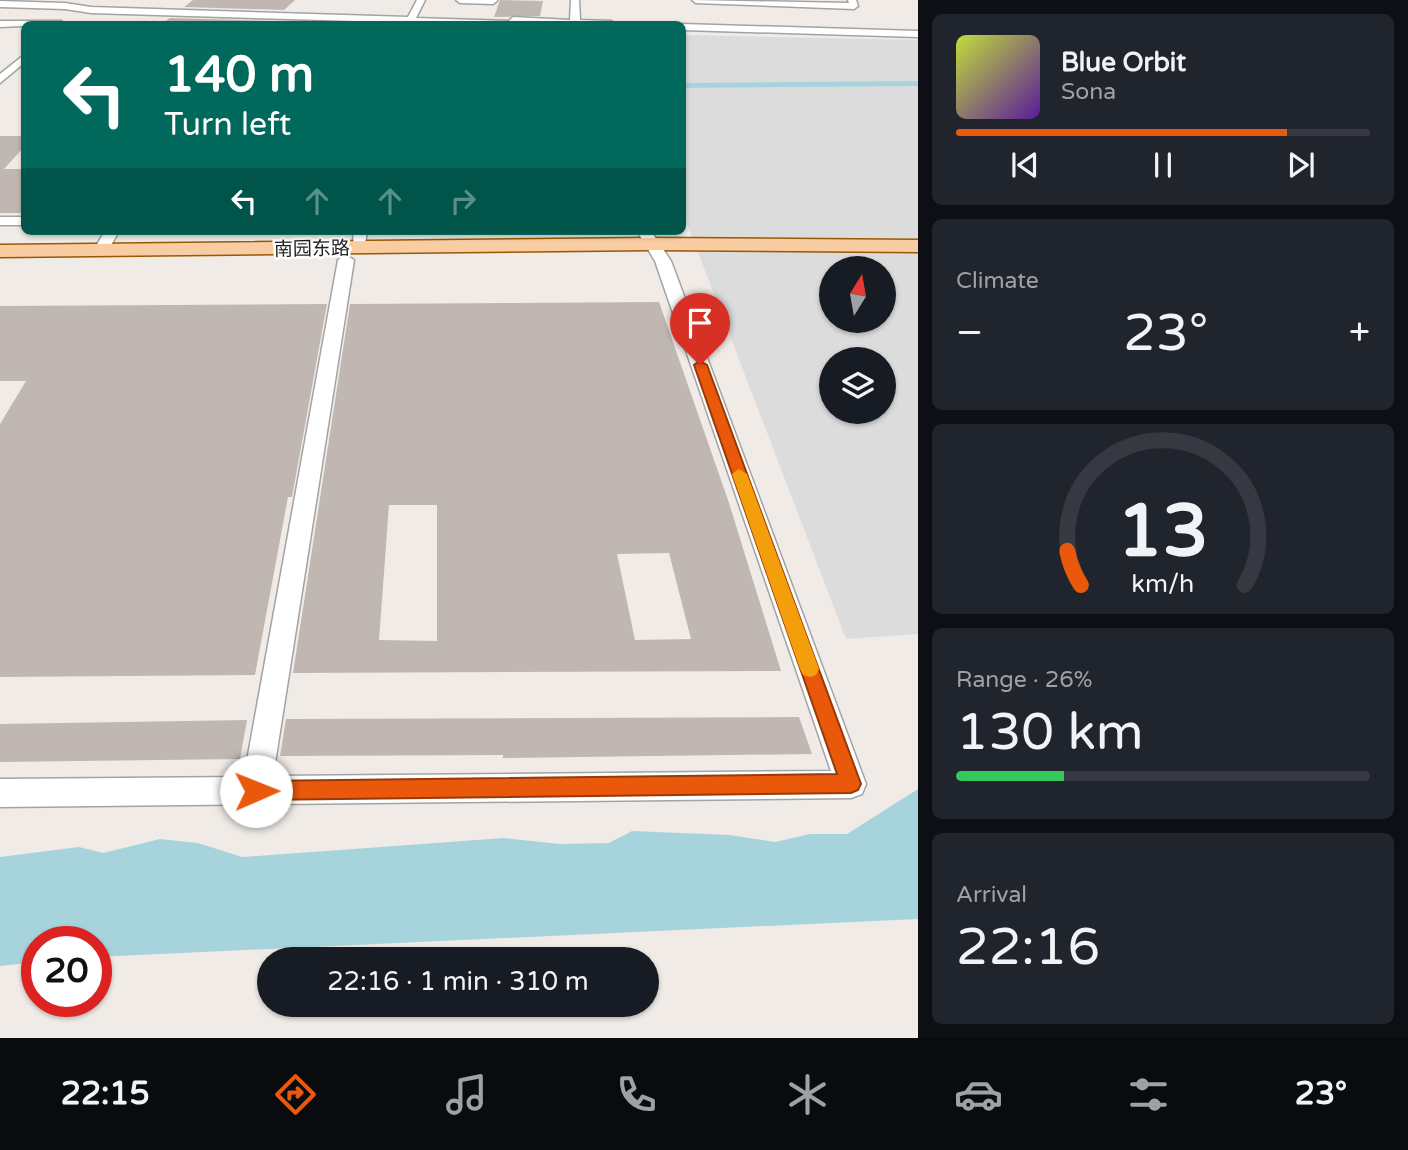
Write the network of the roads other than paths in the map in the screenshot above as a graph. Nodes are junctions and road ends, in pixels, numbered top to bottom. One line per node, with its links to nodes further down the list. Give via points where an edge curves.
1 (94, 0): 12 (street)
2 (188, 0): 13 (street)
3 (421, 0): 15 (street)
4 (460, 0): 5 (street)
5 (493, 0): 17 (street)
6 (575, 0): 22 (street)
7 (696, 0): 9 (street)
8 (852, 0): 9 (street, via 854,6)
9 (801, 2)
10 (0, 4): 12 (street)
11 (344, 4): 16 (lane)
12 (83, 8): 13 (street); 14 (street); 18 (street)
13 (177, 9): 16 (street)
14 (209, 14): 16 (street); 19 (street)
15 (412, 17): 16 (street); 17 (street)
16 (330, 19): 20 (street)
17 (488, 19): 21 (street)
18 (65, 21)
19 (201, 21)
20 (397, 21)
21 (523, 21)
22 (575, 21)
23 (0, 24): 24 (street)
24 (21, 24)
25 (686, 27): 26 (street)
26 (918, 34)
27 (21, 61): 28 (street)
28 (4, 81)
29 (0, 221): 30 (lane)
30 (21, 221)
31 (110, 235): 36 (street)
32 (650, 242): 33 (main road, 南园东路); 34 (main road, 南园东路); 37 (main road, 南园东路); 38 (main road, 南园东路); 39 (street, via 663,261)
33 (918, 246)
34 (355, 247): 36 (main road, 南园东路); 40 (street)
35 (0, 251): 36 (main road, 南园东路)
36 (101, 251)
37 (918, 254)
38 (0, 257)
39 (851, 784): 40 (lane)
40 (256, 791): 41 (lane)
41 (0, 793)

